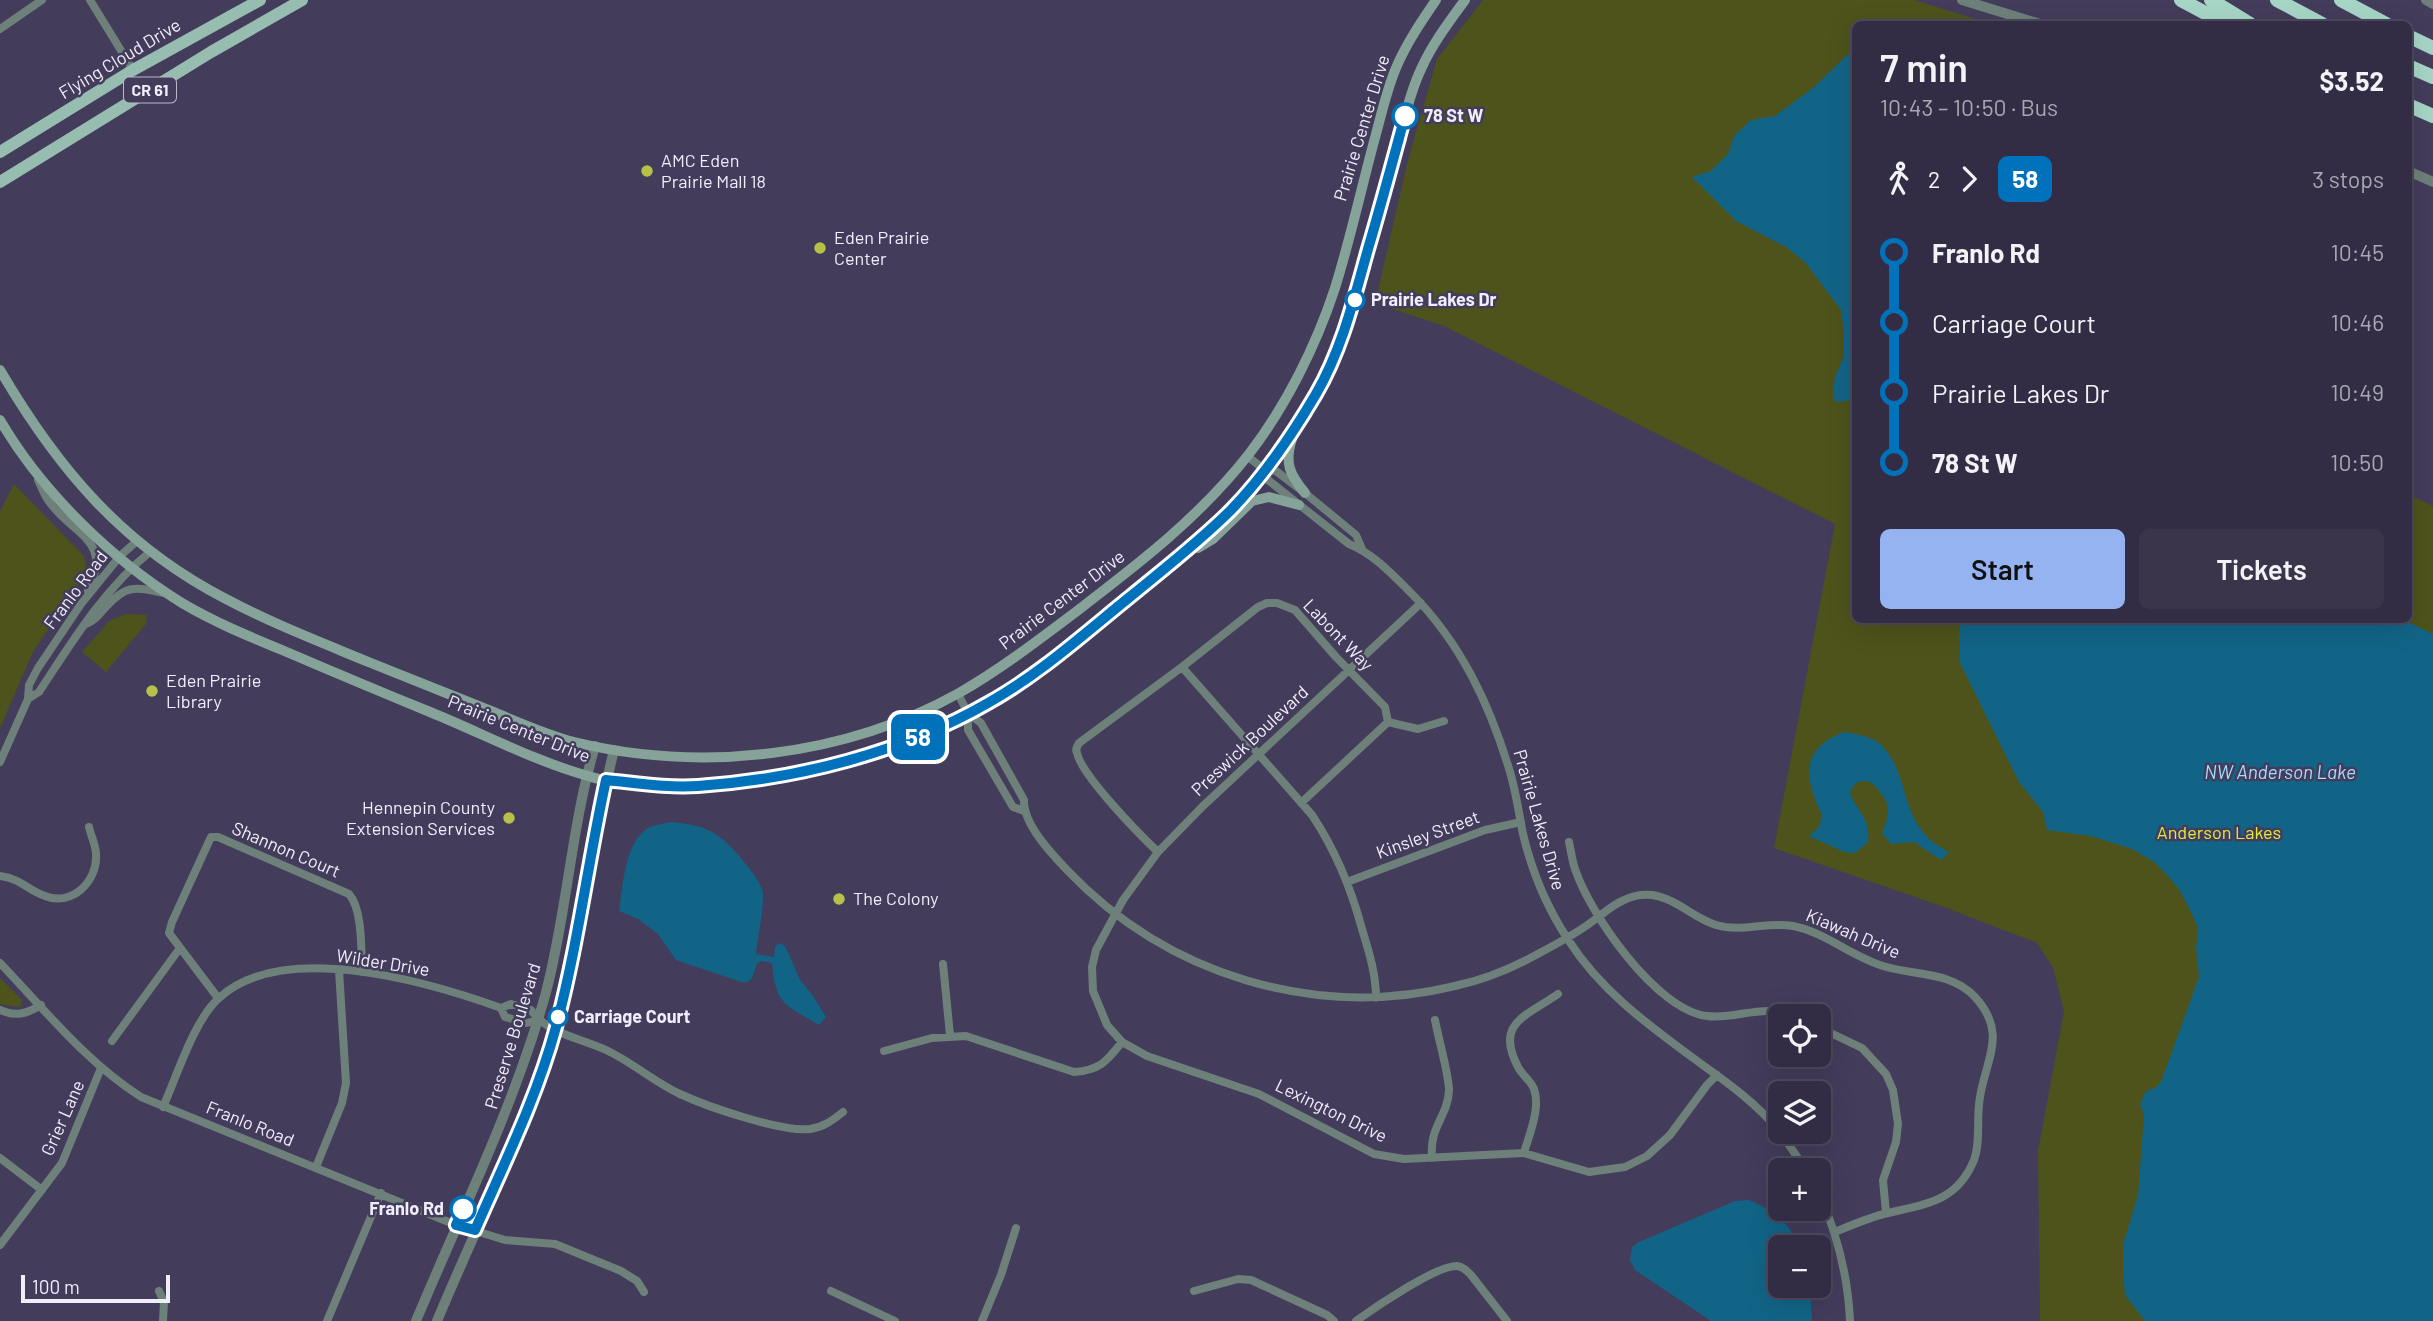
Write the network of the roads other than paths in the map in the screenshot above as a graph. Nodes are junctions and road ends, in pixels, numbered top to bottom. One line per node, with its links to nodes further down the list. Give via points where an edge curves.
1 (42, 0): 19 (street)
2 (90, 0): 23 (street)
3 (260, 0): 23 (main road, Flying Cloud Drive / CR 61)
4 (302, 0): 29 (main road, CR 61)
5 (1436, 0): 35 (main road, Prairie Center Drive, via 1395,71 1315,340)
6 (1465, 0): 34 (main road, Prairie Center Drive, via 1418,77 1344,332 1317,393)
7 (1962, 0): 14 (street)
8 (2181, 0): 15 (highway)
9 (2211, 0): 16 (highway)
10 (2277, 0): 17 (highway)
11 (2341, 0): 18 (highway)
12 (2426, 0): 13 (street)
13 (2433, 4)
14 (2030, 21)
15 (2221, 21)
16 (2245, 21)
17 (2316, 21)
18 (2380, 21)
19 (0, 29)
20 (2412, 38): 21 (highway)
21 (2433, 48)
22 (2412, 68): 24 (highway)
23 (133, 70): 27 (main road, Flying Cloud Drive / CR 61)
24 (2433, 77)
25 (2412, 107): 26 (highway)
26 (2433, 116)
27 (0, 152)
28 (2412, 173): 30 (street)
29 (0, 182)
30 (2433, 182)
31 (0, 370): 32 (main road, Prairie Center Drive)
32 (5, 389): 40 (main road, Prairie Center Drive, via 69,473)
33 (2, 425): 36 (main road, Prairie Center Drive)
34 (1296, 425): 37 (main road, Prairie Center Drive); 38 (main road, via 1287,466)
35 (1247, 456): 37 (street, Prairie Lakes Drive); 52 (main road, Prairie Center Drive, via 1157,550)
36 (32, 468): 43 (main road, Prairie Center Drive, via 60,501); 48 (street, via 48,501 96,551 95,577)
37 (1265, 470): 38 (street, Prairie Lakes Drive, via 1276,471); 39 (street, Prairie Lakes Drive, via 1268,480); 44 (main road, Prairie Center Drive, via 1231,510)
38 (1305, 493): 41 (street, Prairie Lakes Drive, via 1356,535)
39 (1299, 505): 41 (street, Prairie Lakes Drive); 44 (main road, via 1269,497 1252,501 1213,539)
40 (137, 541): 42 (main road, Prairie Center Drive); 43 (street, Franlo Road)
41 (1362, 549): 47 (street, Prairie Lakes Drive)
42 (151, 551): 45 (street, Franlo Road); 57 (main road, Prairie Center Drive, via 225,599 272,621 552,736)
43 (120, 556): 45 (main road, Prairie Center Drive); 48 (street, Franlo Road)
44 (1168, 565): 54 (main road, Prairie Center Drive, via 1047,664)
45 (132, 567): 46 (main road, Prairie Center Drive); 49 (street, Franlo Road)
46 (172, 596): 49 (street, via 130,589 117,594 94,621); 61 (main road, Prairie Center Drive, via 240,632)
47 (1421, 603): 51 (street, Preswick Boulevard); 65 (street, Prairie Lakes Drive, via 1446,632 1485,699)
48 (81, 604): 53 (street, Franlo Road, via 38,668)
49 (83, 625): 53 (street, Franlo Road, via 39,692)
50 (1182, 667): 51 (street, Labont Way, via 1258,607 1278,603 1295,611); 59 (street); 68 (street, Labont Way, via 1079,743 1076,751 1101,792)
51 (1349, 670): 56 (street, Labont Way, via 1385,708); 59 (street, Preswick Boulevard)
52 (958, 694): 54 (street); 58 (main road, Prairie Center Drive, via 853,736 778,753 708,757)
53 (28, 699): 60 (street, Franlo Road)
54 (968, 713): 62 (main road, Prairie Center Drive, via 879,752 789,774 697,786); 64 (street, via 981,723 1024,800); 64 (street, via 968,730 1013,807)
55 (1444, 721): 56 (street, via 1418,729)
56 (1388, 722): 63 (street)
57 (595, 746): 58 (main road, Prairie Center Drive); 61 (street, Preserve Boulevard)
58 (614, 750): 62 (street, Preserve Boulevard)
59 (1259, 755): 63 (street); 68 (street, Preswick Boulevard)
60 (0, 762)
61 (586, 776): 62 (main road, Prairie Center Drive); 86 (street, Preserve Boulevard, via 567,893)
62 (606, 780): 88 (street, Preserve Boulevard)
63 (1301, 803): 70 (street, via 1326,835)
64 (1024, 811): 71 (street, Kiawah Drive, via 1062,864)
65 (1521, 822): 70 (street, Kinsley Street, via 1467,836); 73 (street, Prairie Lakes Drive, via 1533,869)
66 (89, 827): 69 (street, via 97,855 88,884 79,892 57,899)
67 (1569, 842): 72 (street, via 1575,869)
68 (1158, 852): 71 (street, Preswick Boulevard)
69 (0, 876)
70 (1347, 882): 81 (street, via 1372,962)
71 (1115, 915): 81 (street, Kiawah Drive, via 1182,957 1243,981 1296,993); 92 (street, Lexington Drive, via 1096,950 1093,991 1107,1025)
72 (1600, 916): 73 (street, Kiawah Drive); 85 (street, via 1645,979 1680,1007 1707,1017); 105 (street, Kiawah Drive, via 1623,900 1651,895 1731,928 1789,925 1806,929 1857,957 1908,973 1946,978 1976,997 1992,1029 1993,1046 1978,1107 1974,1161 1942,1198)
73 (1566, 938): 81 (street, Kiawah Drive, via 1531,958 1470,982); 95 (street, Prairie Lakes Drive, via 1626,1007)
74 (180, 948): 78 (street, Shannon Court, via 169,933 172,922 211,837 349,894 355,900); 80 (street, Shannon Court); 91 (street)
75 (0, 963): 82 (street, Franlo Road)
76 (943, 964): 90 (street)
77 (339, 970): 78 (street, Wilder Drive); 80 (street, Wilder Drive, via 265,973); 102 (street, via 346,1083)
78 (362, 972): 83 (street, Wilder Drive, via 458,993)
79 (1558, 994): 99 (street, via 1517,1023 1508,1037 1519,1070 1534,1088 1535,1111)
80 (218, 998): 96 (street, Wilder Drive, via 200,1023)
81 (1376, 998)
82 (41, 1005): 84 (street, via 16,1015); 94 (street, Franlo Road)
83 (501, 1008): 86 (street, Wilder Drive, via 511,1004 531,1010); 86 (street, Wilder Drive, via 505,1017 527,1023)
84 (0, 1010)
85 (1768, 1012)
86 (538, 1020): 88 (street); 107 (street, Preserve Boulevard, via 501,1126)
87 (1435, 1020): 101 (street, via 1449,1087 1432,1134)
88 (555, 1029): 97 (street, via 606,1050 679,1094 752,1119 809,1129 830,1123); 109 (street, Preserve Boulevard, via 528,1109)
89 (1831, 1033): 105 (street, via 1862,1048 1893,1090 1898,1124 1883,1180)
90 (950, 1035): 92 (street, via 983,1040 1074,1072 1101,1066); 93 (street)
91 (112, 1041)
92 (1122, 1042): 101 (street, Lexington Drive, via 1154,1059 1259,1094 1374,1154)
93 (884, 1051)
94 (101, 1068): 96 (street, Franlo Road); 103 (street, Grier Lane, via 62,1163)
95 (1717, 1075): 98 (street, Prairie Lakes Drive); 99 (street, Lexington Drive, via 1670,1135 1647,1156 1625,1167 1589,1172)
96 (163, 1107): 102 (street, Franlo Road)
97 (844, 1112)
98 (1768, 1120)
99 (1524, 1153): 101 (street, Lexington Drive)
100 (0, 1158): 103 (street)
101 (1432, 1158)
102 (316, 1167): 104 (street, Franlo Road)
103 (42, 1190): 111 (street, Grier Lane)
104 (382, 1194): 107 (street, Franlo Road); 117 (street)
105 (1886, 1213): 110 (street, Kiawah Drive)
106 (1831, 1221): 110 (street)
107 (456, 1225): 109 (street, Franlo Road); 118 (street, Preserve Boulevard)
108 (1016, 1228): 121 (street)
109 (475, 1230): 114 (street, Franlo Road, via 505,1240 555,1244 621,1271); 119 (street, Preserve Boulevard)
110 (1835, 1232): 125 (street, via 1843,1257)
111 (0, 1245)
112 (159, 1291): 116 (street, via 164,1302)
113 (831, 1291): 120 (street)
114 (644, 1292)
115 (1194, 1292): 122 (street, via 1238,1279 1251,1280)
116 (163, 1321)
117 (327, 1321)
118 (416, 1321)
119 (437, 1321)
120 (895, 1321)
121 (982, 1321)
122 (1334, 1321)
123 (1356, 1321): 124 (street, via 1453,1266 1464,1268)
124 (1507, 1321)
125 (1850, 1321)

